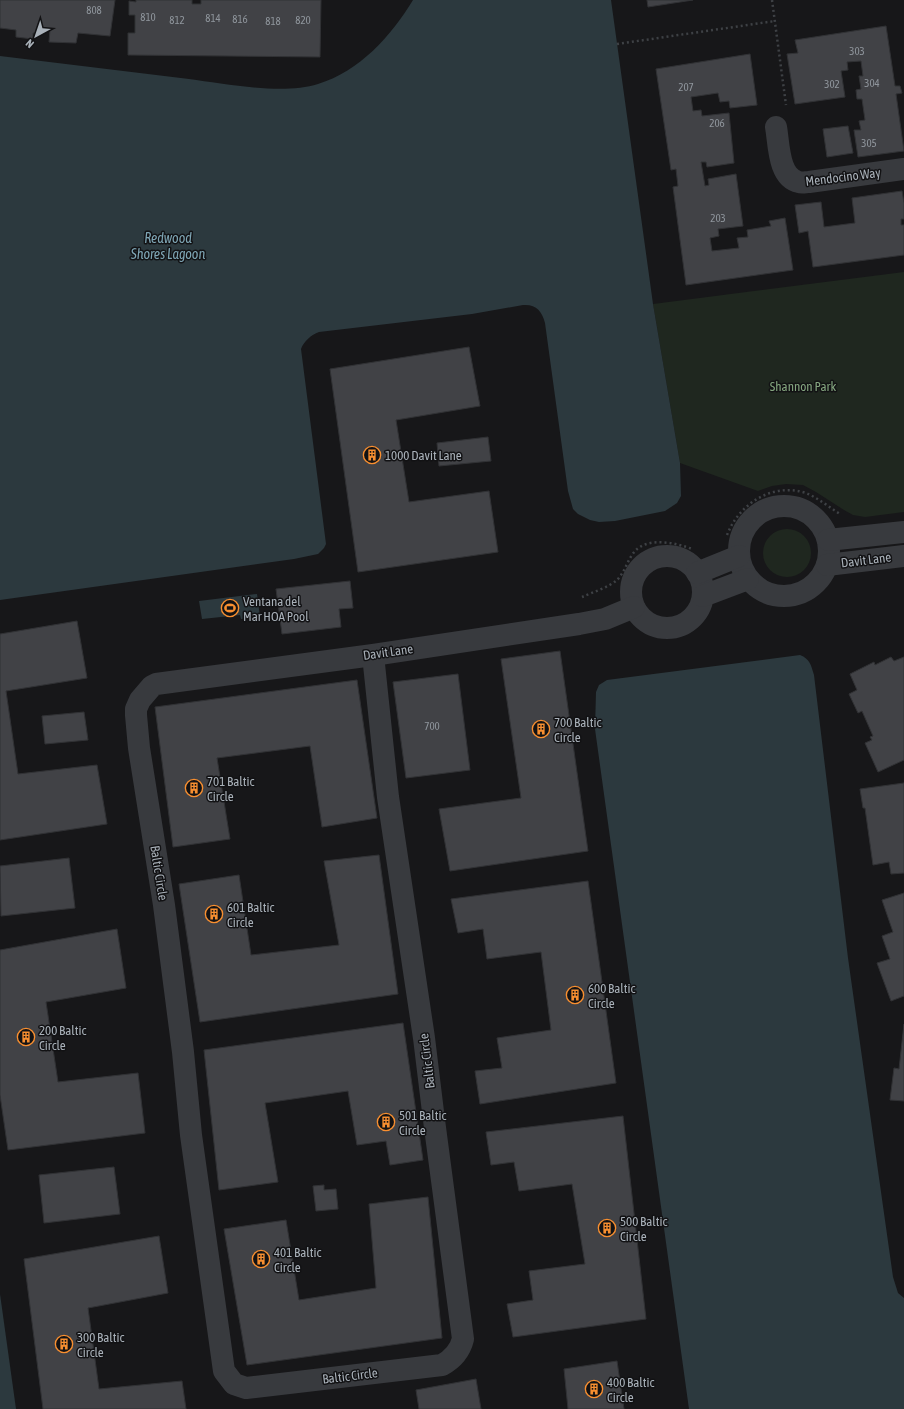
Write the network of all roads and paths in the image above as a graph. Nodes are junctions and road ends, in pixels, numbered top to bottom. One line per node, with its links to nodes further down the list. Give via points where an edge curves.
1 (772, 0): 2 (path)
2 (775, 21): 3 (path); 4 (path, via 787,107)
3 (617, 44)
4 (776, 126): 5 (street, Mendocino Way, via 783,168 788,176 798,182)
5 (904, 169)
6 (904, 532): 7 (street, Davit Lane)
7 (828, 540): 8 (street, via 822,526 812,515 798,508 783,505 768,508 755,515 745,526); 10 (street)
8 (738, 556): 11 (street); 12 (street)
9 (904, 556): 10 (street, Davit Lane)
10 (828, 564): 12 (street, via 822,577 812,587 799,594 771,595)
11 (697, 574): 13 (street, via 702,584); 14 (street, via 690,565 679,559 656,558 645,564 634,578 631,596)
12 (748, 579): 13 (street)
13 (703, 596): 14 (street, via 700,607 693,617 673,628 661,628 650,624)
14 (634, 607): 15 (street, Davit Lane, via 605,619 579,624)
15 (373, 655): 16 (street, Davit Lane, via 156,684); 16 (street, Baltic Circle, via 388,797 424,1038 463,1339 452,1358 442,1365 253,1388 239,1386 230,1380 224,1371 191,1135 166,921 139,748 136,709)
16 (143, 696)

